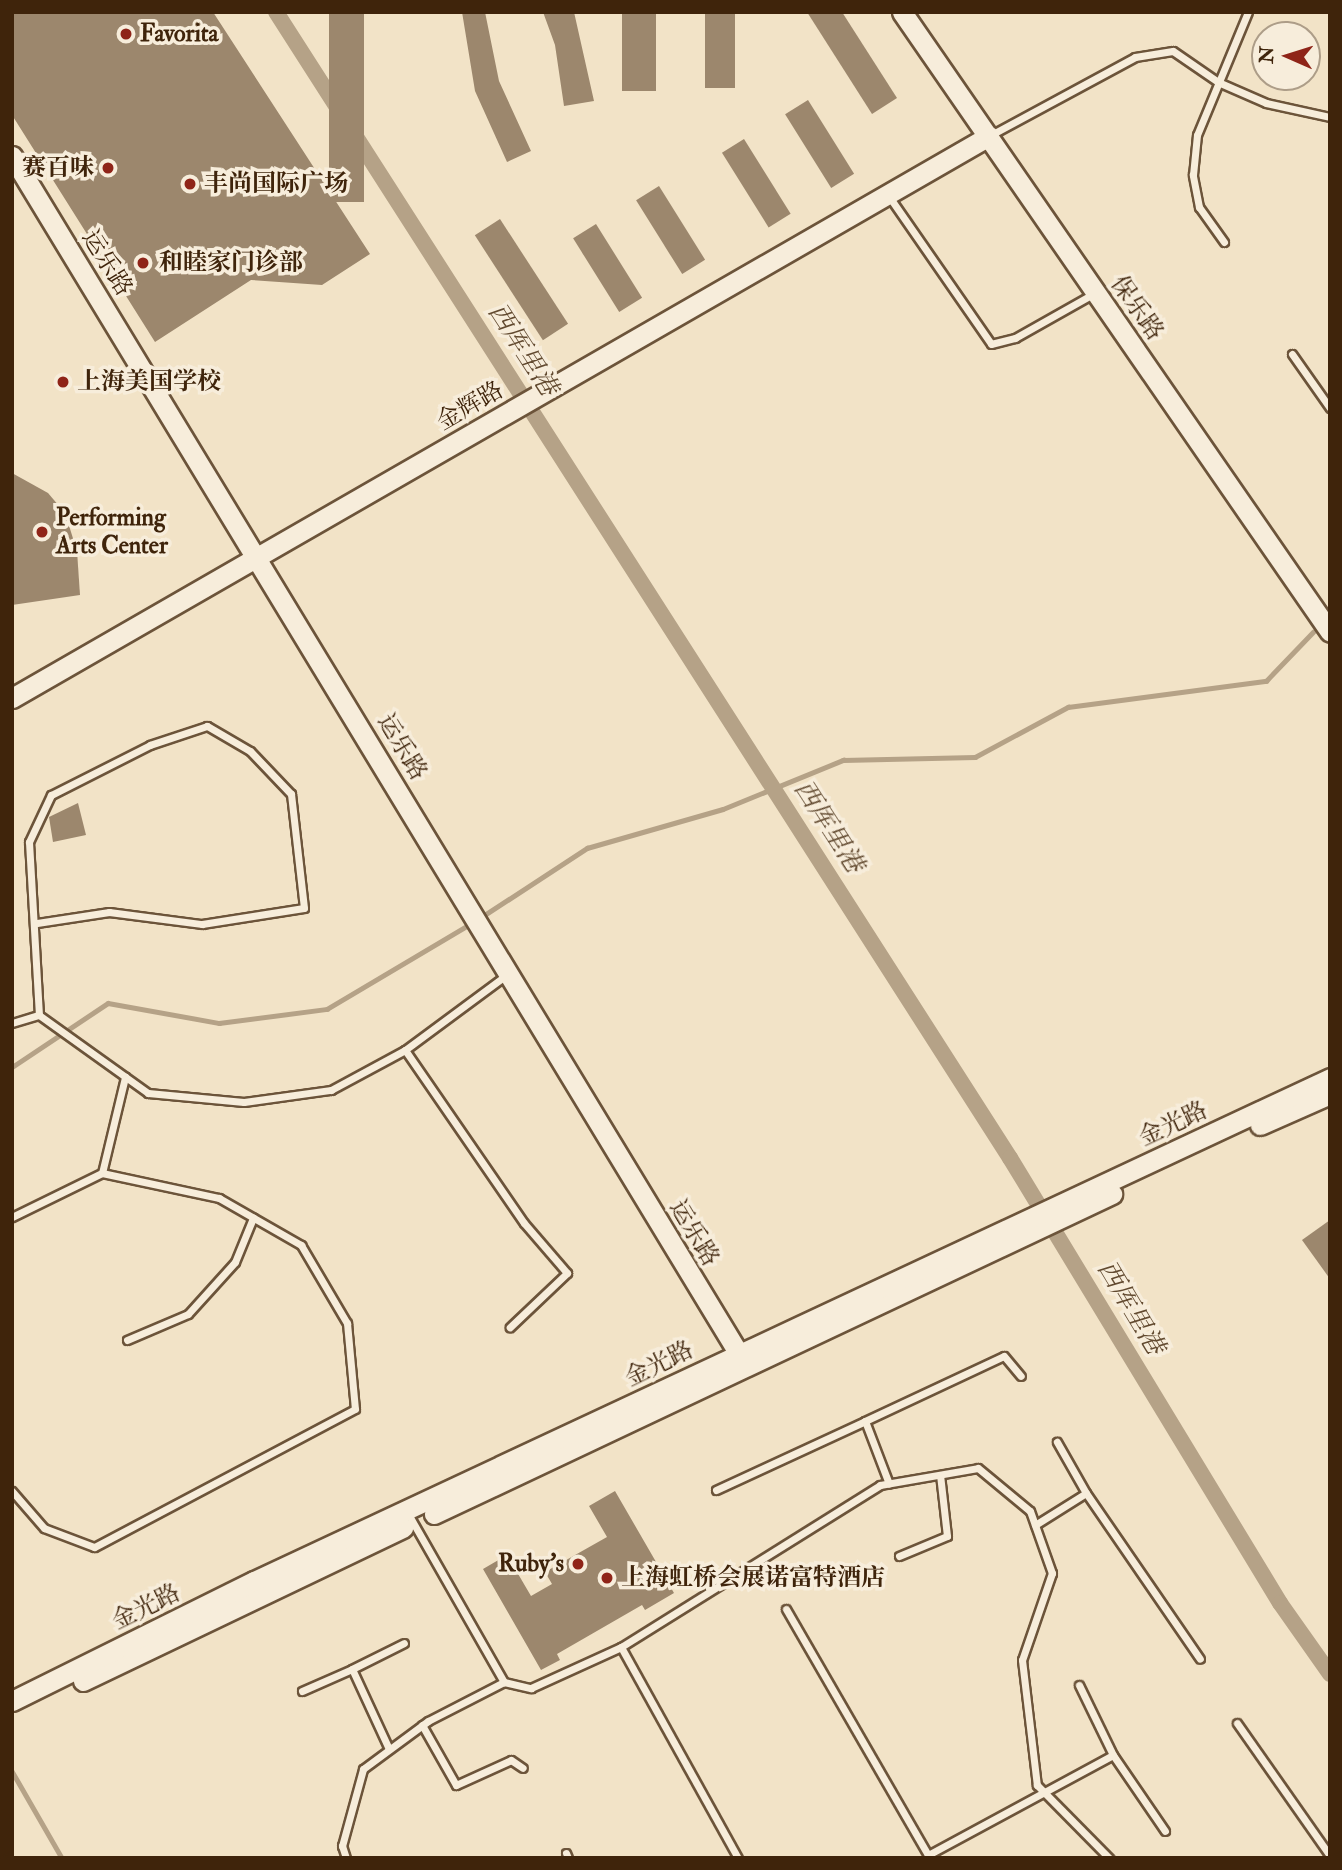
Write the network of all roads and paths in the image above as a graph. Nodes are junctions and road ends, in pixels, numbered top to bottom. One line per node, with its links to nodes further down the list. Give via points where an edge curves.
1 (902, 12): 5 (street, 保乐路)
2 (1248, 12): 3 (lane)
3 (1218, 82): 4 (lane, via 1266,103); 5 (lane, via 1172,51 1135,57); 8 (lane, via 1203,113 1193,175 1199,207)
4 (1330, 117)
5 (989, 136): 7 (street, 金辉路); 9 (street, 保乐路)
6 (12, 156): 12 (street, 运乐路)
7 (887, 194): 9 (lane, via 990,344 1015,338); 12 (street, 金辉路)
8 (1224, 242)
9 (1096, 293): 13 (street, 保乐路)
10 (1292, 354): 11 (lane)
11 (1330, 408)
12 (259, 556): 14 (street, 金辉路); 16 (street, 运乐路)
13 (1330, 632)
14 (12, 698)
15 (37, 923): 15 (lane, via 29,842 51,795 105,767 207,726 250,751 290,794 304,908 202,924 109,912); 17 (lane)
16 (509, 973): 19 (lane); 29 (street, 运乐路)
17 (39, 1015): 18 (lane); 20 (lane)
18 (12, 1023)
19 (405, 1051): 20 (lane, via 331,1090 244,1102 148,1093); 27 (lane, via 524,1223 567,1273)
20 (125, 1077): 23 (lane)
21 (1330, 1078): 26 (street, 金光路, via 1056,1206)
22 (1330, 1094): 26 (street, 金光路, via 1081,1209)
23 (103, 1173): 24 (lane); 25 (lane, via 219,1198)
24 (12, 1217)
25 (253, 1218): 28 (lane, via 235,1262 188,1314); 36 (lane, via 301,1245 347,1323 355,1409 94,1548 44,1528)
26 (1014, 1233): 29 (street, 金光路)
27 (510, 1327)
28 (127, 1340)
29 (742, 1359): 38 (street, 金光路)
30 (1021, 1376): 31 (lane, via 1004,1356)
31 (865, 1421): 34 (lane); 35 (lane)
32 (1057, 1442): 37 (lane)
33 (940, 1475): 34 (lane); 39 (lane, via 978,1468 1030,1511); 40 (lane, via 947,1536)
34 (889, 1484): 43 (lane)
35 (716, 1489)
36 (12, 1491)
37 (1086, 1493): 39 (lane); 44 (lane)
38 (410, 1518): 46 (lane); 49 (street, 金光路); 50 (street, 金光路)
39 (1035, 1525): 56 (lane, via 1052,1573 1022,1660 1037,1785)
40 (899, 1556)
41 (786, 1609): 59 (lane)
42 (404, 1643): 45 (lane)
43 (621, 1647): 46 (lane, via 531,1688); 61 (lane)
44 (1200, 1659)
45 (352, 1669): 48 (lane); 53 (lane)
46 (504, 1682): 52 (lane)
47 (1079, 1685): 54 (lane)
48 (302, 1692)
49 (12, 1701)
50 (12, 1714)
51 (1237, 1723): 58 (lane)
52 (422, 1725): 53 (lane); 55 (lane, via 456,1785 511,1760)
53 (389, 1749): 60 (lane, via 363,1769 342,1846)
54 (1113, 1755): 56 (lane); 57 (lane)
55 (523, 1768)
56 (1044, 1792): 59 (lane); 62 (lane)
57 (1165, 1831)
58 (1330, 1856)
59 (927, 1857)
60 (346, 1858)
61 (738, 1858)
62 (1109, 1858)

